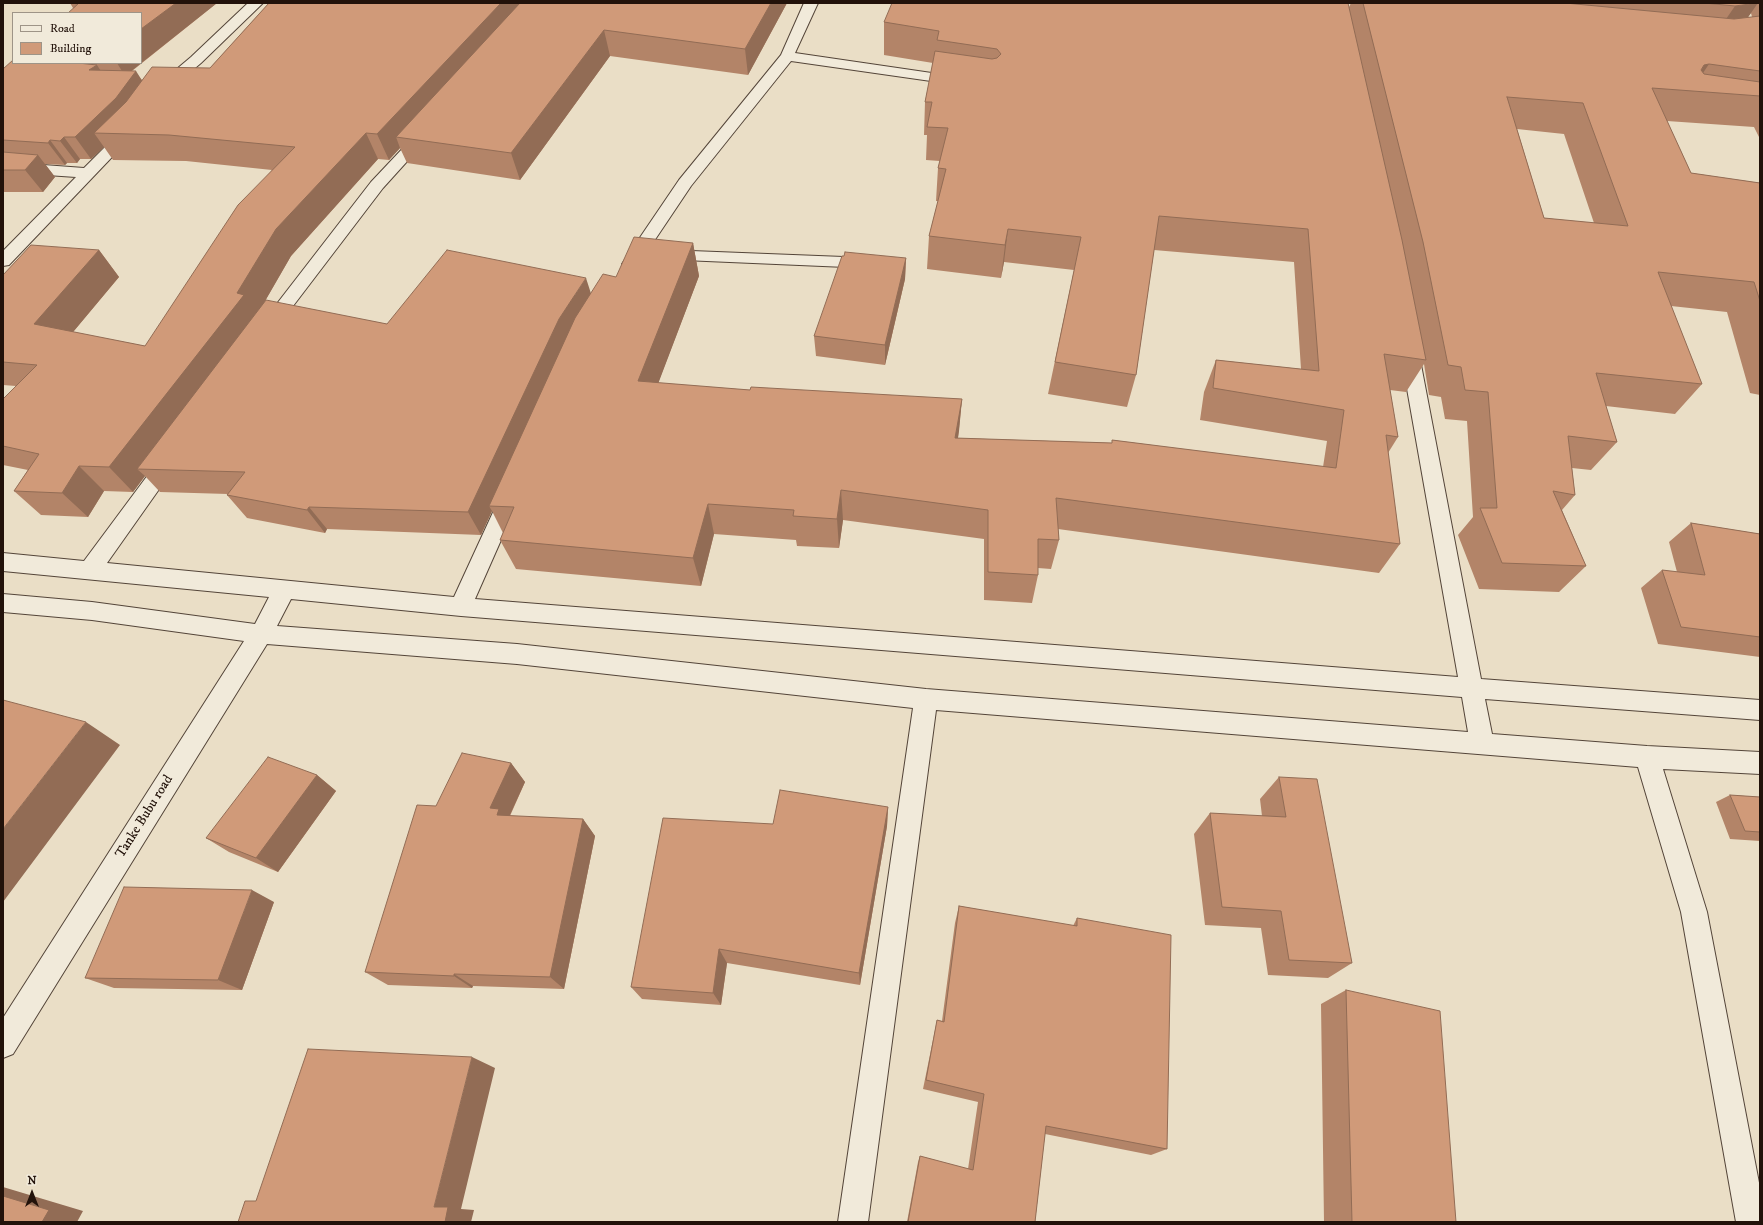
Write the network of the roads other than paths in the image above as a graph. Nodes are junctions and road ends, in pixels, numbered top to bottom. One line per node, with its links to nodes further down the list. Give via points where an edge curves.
1 (256, 3): 6 (street, via 196,60)
2 (811, 3): 3 (street)
3 (788, 56): 4 (street); 12 (street, via 685,183)
4 (974, 83)
5 (150, 84): 6 (street)
6 (165, 85): 7 (street)
7 (155, 98)
8 (141, 117): 11 (street)
9 (436, 121): 17 (street, via 377,185)
10 (3, 167): 11 (street)
11 (88, 173): 13 (street)
12 (635, 255): 14 (street, via 750,257); 15 (street)
13 (3, 261)
14 (883, 264)
15 (622, 275)
16 (1407, 336): 26 (street)
17 (258, 340)
18 (179, 448): 21 (street)
19 (515, 485): 24 (street)
20 (3, 562): 21 (street)
21 (90, 570): 22 (street)
22 (285, 589): 24 (street); 25 (street, Tanke Bubu road)
23 (3, 603): 25 (street)
24 (461, 607): 26 (street)
25 (261, 634): 27 (street, via 518,654); 32 (street, Tanke Bubu road)
26 (1471, 688): 28 (street); 29 (street)
27 (926, 699): 29 (street); 33 (street)
28 (1760, 710)
29 (1482, 744): 30 (street)
30 (1647, 757): 31 (street); 34 (street, via 1694,912)
31 (1760, 763)
32 (3, 1044)
33 (853, 1222)
34 (1751, 1222)

